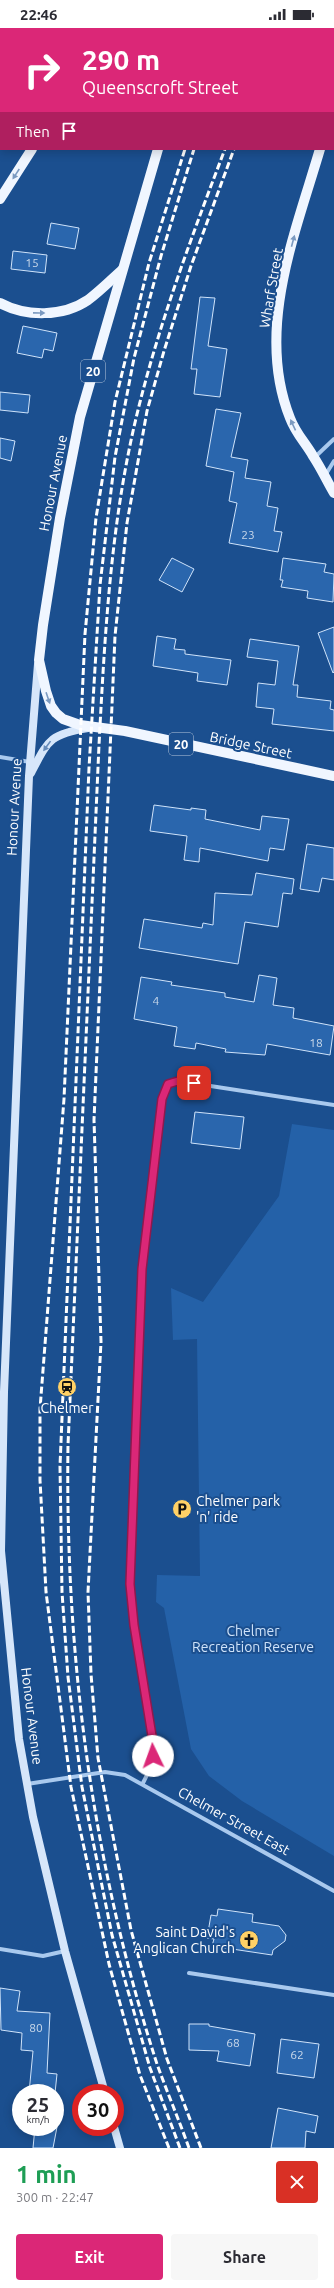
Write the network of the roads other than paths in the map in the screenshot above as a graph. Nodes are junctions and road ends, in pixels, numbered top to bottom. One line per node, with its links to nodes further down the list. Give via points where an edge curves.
1 (31, 150): 4 (main road, one-way to 4)
2 (158, 150): 5 (main road, Honour Avenue / 20)
3 (320, 150): 8 (main road, Wharf Street, one-way to 3, via 300,439 287,410 279,374 276,333 283,280)
4 (0, 199)
5 (122, 270): 6 (main road, one-way to 5, via 32,312 64,311 88,300); 12 (main road, Honour Avenue / 20, via 80,416 51,567)
6 (0, 303)
7 (334, 439): 8 (street)
8 (314, 458): 10 (main road, Wharf Street)
9 (334, 461): 10 (street)
10 (325, 476): 11 (main road, Wharf Street)
11 (334, 493)
12 (39, 660): 13 (main road, Bridge Street / 20, one-way to 13, via 48,698 54,711 68,721); 15 (main road, Honour Avenue)
13 (89, 728): 16 (main road, one-way to 16, via 65,732 52,738); 17 (main road, Bridge Street / 20, via 125,731)
14 (0, 758): 15 (street)
15 (30, 762): 16 (main road, Honour Avenue)
16 (29, 776): 19 (main road, Honour Avenue)
17 (334, 776)
18 (334, 1105): 20 (street, via 178,1081 168,1084 163,1093 142,1269 130,1548 134,1625 154,1750 152,1765)
19 (2, 1391): 21 (main road, Honour Avenue, via 1,1551 19,1739)
20 (143, 1783): 21 (street, Chelmer Street East, via 111,1772); 22 (street, Chelmer Street East)
21 (26, 1784): 24 (main road, Honour Avenue)
22 (334, 1891)
23 (0, 1949): 24 (street, via 43,1956)
24 (65, 1951): 27 (main road, Honour Avenue)
25 (189, 1973): 26 (street)
26 (334, 1995)
27 (102, 2084)
28 (117, 2136): 29 (main road)
29 (120, 2148)

